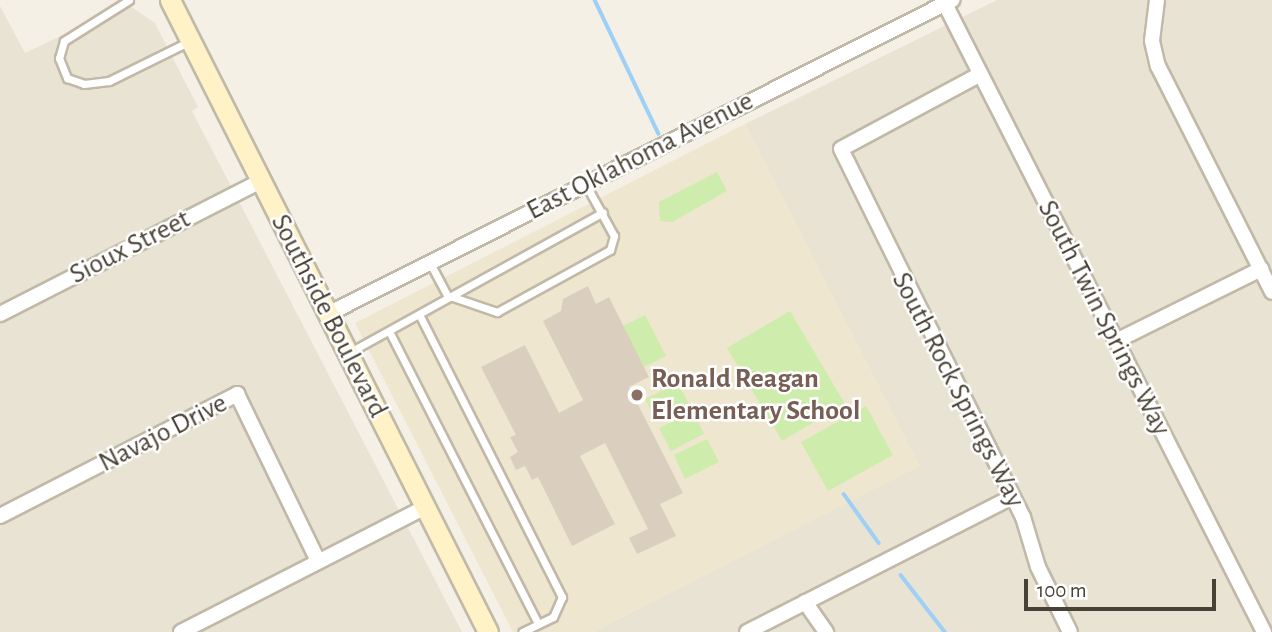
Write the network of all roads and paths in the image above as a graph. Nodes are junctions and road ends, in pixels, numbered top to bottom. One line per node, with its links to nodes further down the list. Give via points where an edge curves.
1 (128, 0): 5 (lane, via 64,41 59,58 67,78 83,84 108,81)
2 (170, 0): 5 (main road, Southside Boulevard)
3 (1157, 0): 11 (street, via 1152,41 1158,66)
4 (947, 1): 6 (street, South Twin Springs Way); 8 (street, East Oklahoma Avenue)
5 (191, 40): 7 (main road, Southside Boulevard)
6 (977, 75): 18 (street, South Twin Springs Way); 20 (street, South Rock Springs Way, via 841,149)
7 (261, 181): 14 (street, Sioux Street); 15 (main road, Southside Boulevard)
8 (586, 183): 9 (lane); 10 (street, East Oklahoma Avenue)
9 (603, 212): 13 (lane); 13 (lane, via 613,244 593,264 497,312)
10 (429, 262): 13 (lane); 15 (street, East Oklahoma Avenue)
11 (1261, 269): 12 (street); 18 (street)
12 (1272, 292)
13 (447, 295): 16 (lane)
14 (0, 314)
15 (328, 314): 19 (main road, Southside Boulevard)
16 (421, 318): 17 (lane); 25 (lane, via 562,597 561,608)
17 (390, 333): 19 (lane); 25 (lane)
18 (1118, 340): 32 (street, South Twin Springs Way)
19 (348, 353): 21 (main road, Southside Boulevard)
20 (1012, 497): 24 (street); 31 (street, South Rock Springs Way)
21 (425, 507): 23 (street); 27 (main road, Southside Boulevard)
22 (0, 516): 23 (street, Navajo Drive, via 237,394)
23 (318, 561): 26 (street)
24 (805, 602): 29 (street); 30 (street)
25 (538, 624): 28 (lane)
26 (181, 632)
27 (488, 632)
28 (522, 632)
29 (747, 632)
30 (826, 632)
31 (1070, 632)
32 (1264, 632)

